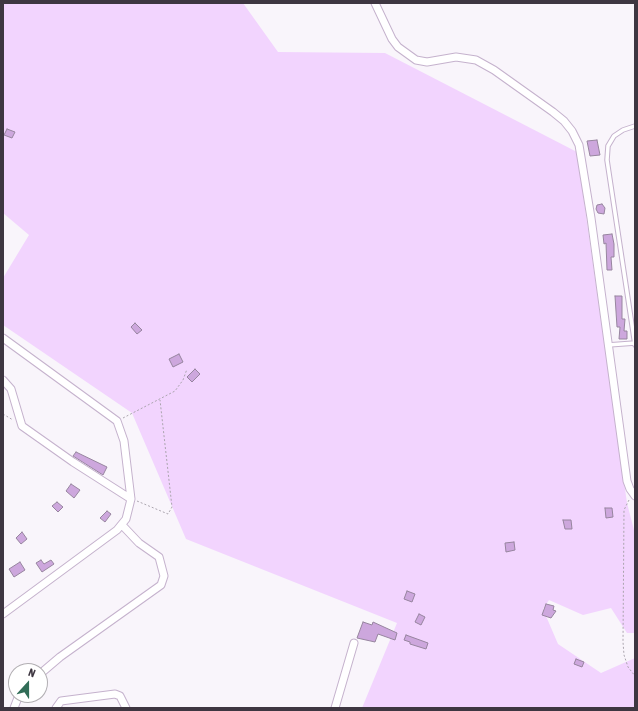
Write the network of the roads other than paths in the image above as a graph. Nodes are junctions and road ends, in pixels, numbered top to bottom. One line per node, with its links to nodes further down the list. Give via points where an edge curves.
1 (375, 3): 5 (street, via 392,39 398,47 416,60 427,62 456,57 476,60 552,112 572,131 579,145)
2 (635, 126): 4 (lane, via 614,136 608,146 607,160)
3 (3, 338): 8 (street, via 117,421 124,441)
4 (635, 343): 5 (lane)
5 (608, 345): 7 (street, via 627,481)
6 (3, 380): 8 (street, via 11,388 22,426)
7 (634, 496)
8 (131, 499): 9 (street, via 129,511)
9 (122, 525): 10 (street); 12 (street, via 139,543 159,557 164,576 161,585)
10 (3, 614)
11 (354, 643): 15 (street)
12 (48, 667)
13 (56, 708): 14 (street, via 61,701 115,694 120,696)
14 (126, 708)
15 (335, 708)

